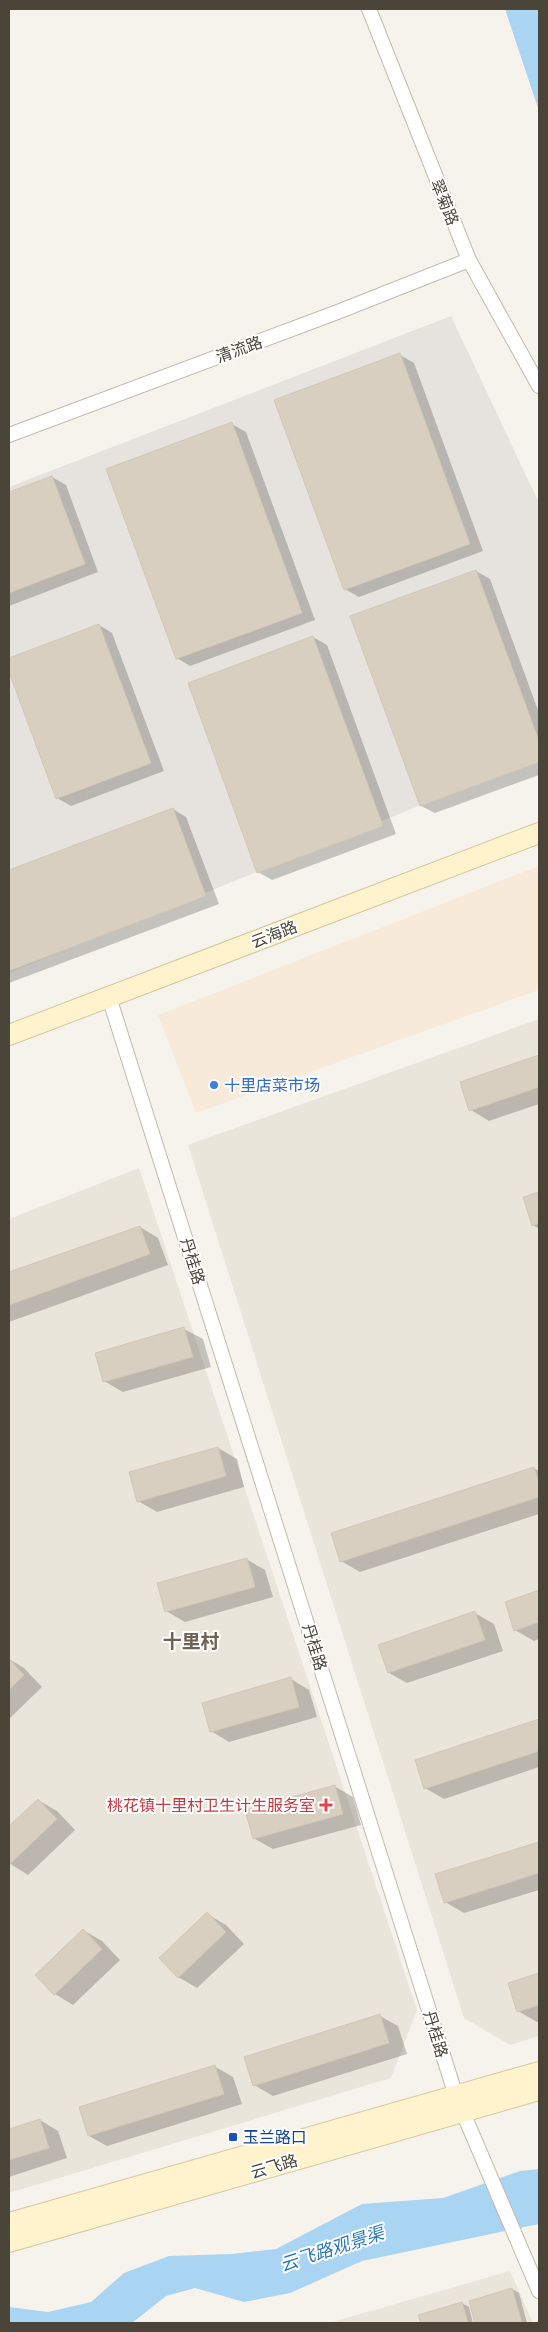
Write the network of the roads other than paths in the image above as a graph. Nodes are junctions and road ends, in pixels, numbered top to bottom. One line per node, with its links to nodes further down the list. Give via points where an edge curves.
1 (369, 9): 2 (street, 翠菊路)
2 (468, 260): 3 (street, 翠菊路); 4 (street, 清流路)
3 (539, 386)
4 (9, 435)
5 (539, 833): 6 (main road, 云海路)
6 (110, 997): 7 (main road, 云海路); 10 (street, 丹桂路)
7 (9, 1035)
8 (539, 2072): 10 (main road, 云飞路)
9 (539, 2090): 10 (main road, 云飞路)
10 (459, 2104): 11 (main road, 云飞路); 12 (main road, 云飞路); 13 (street, 丹桂路)
11 (9, 2223)
12 (9, 2242)
13 (539, 2291)

